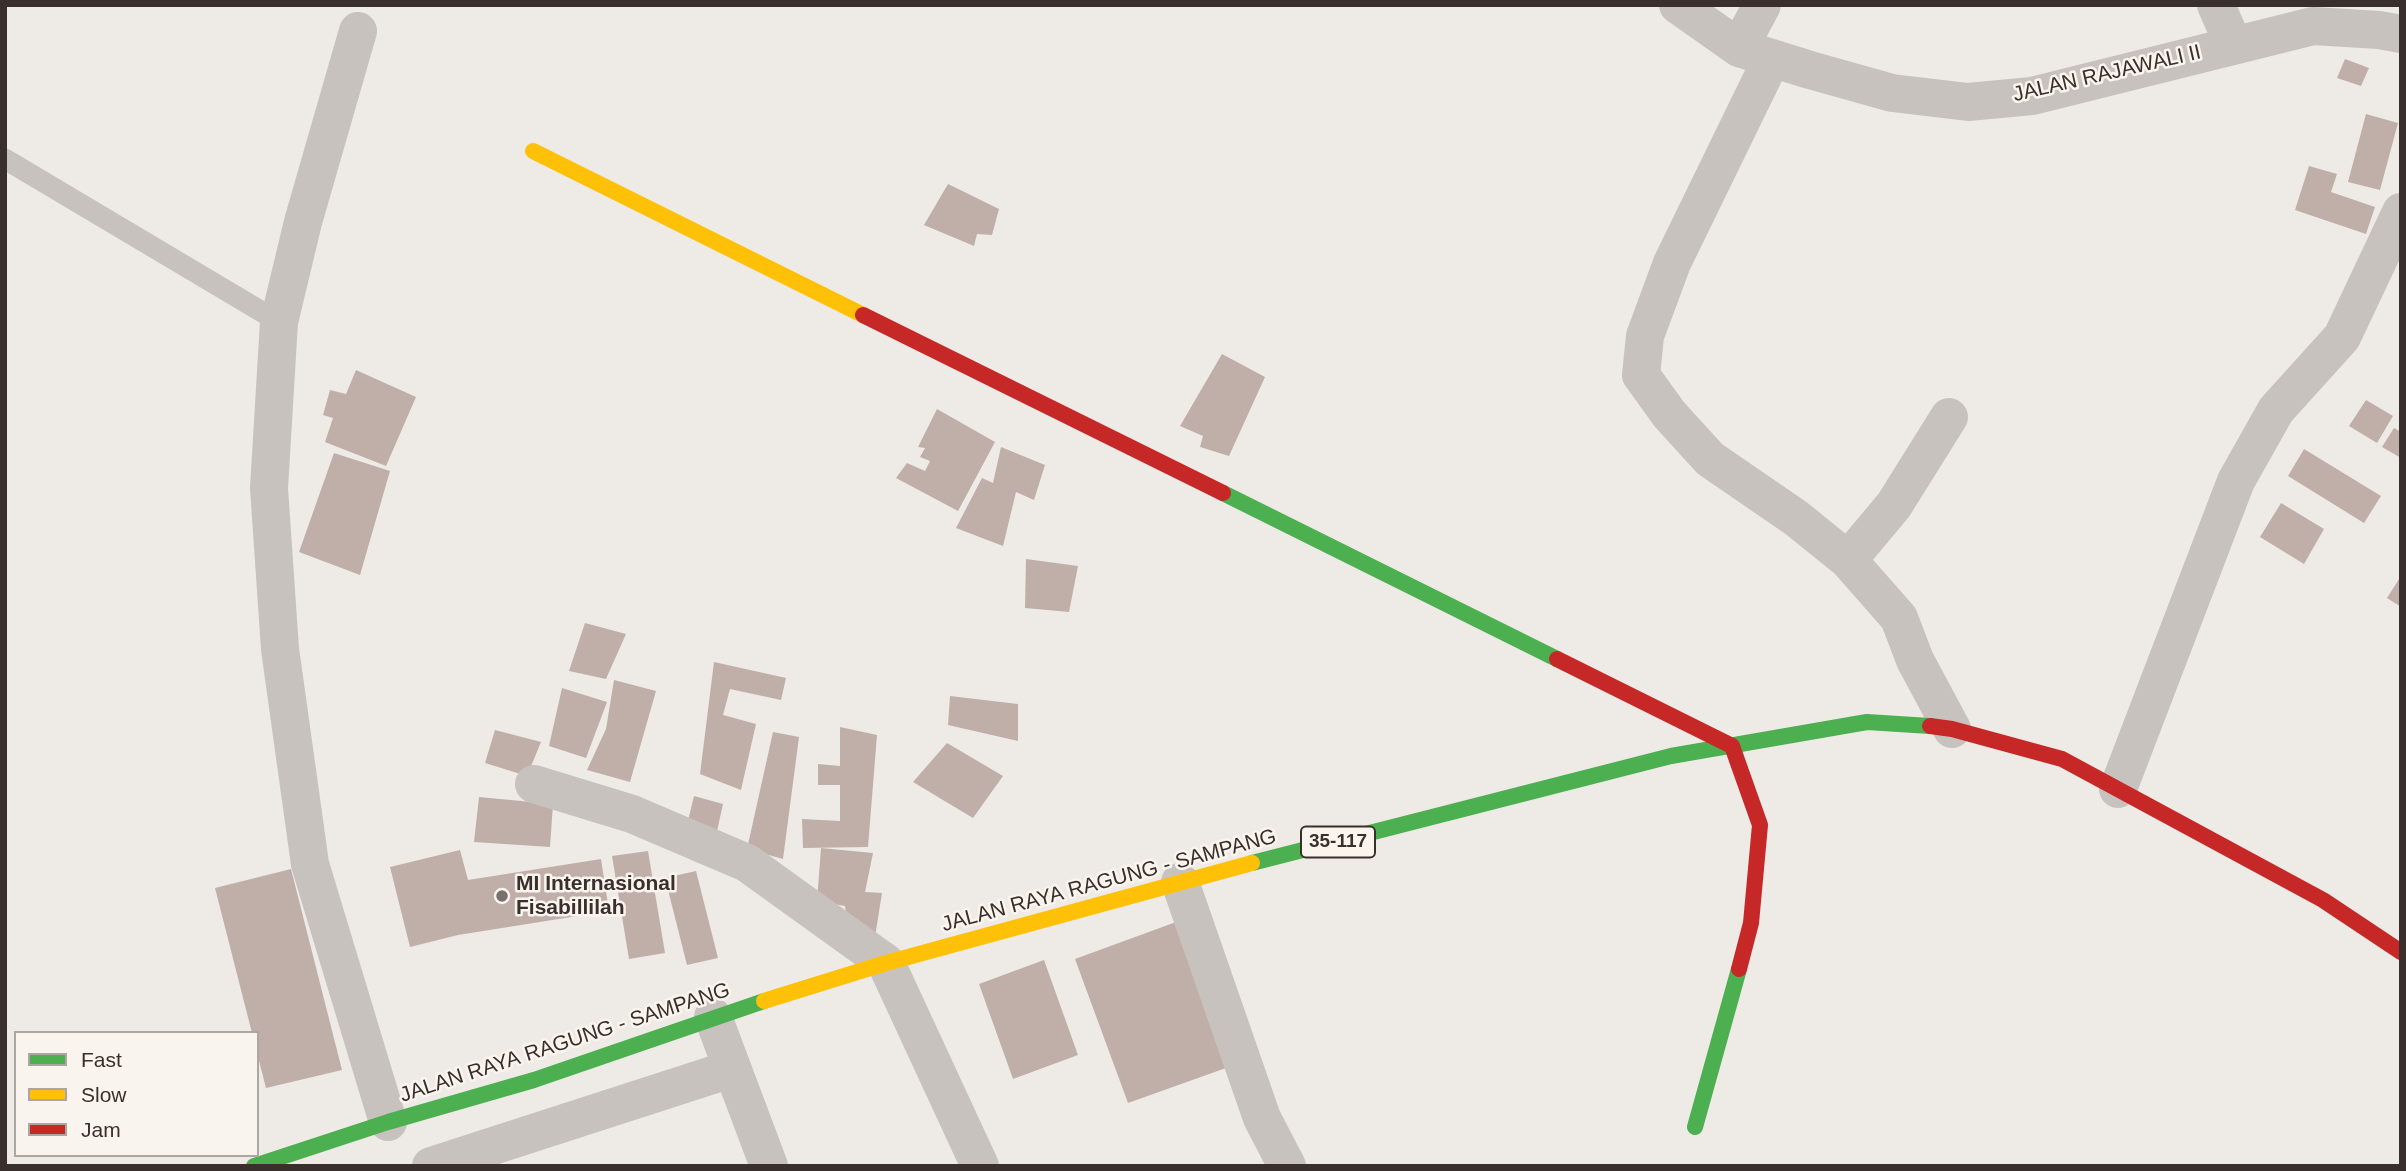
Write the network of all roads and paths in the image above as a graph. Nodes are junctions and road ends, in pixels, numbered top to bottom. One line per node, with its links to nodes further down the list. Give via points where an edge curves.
1 (1678, 5): 7 (street, JALAN RAJAWALI II)
2 (1762, 5): 7 (street)
3 (2216, 5): 6 (street)
4 (358, 31): 11 (street)
5 (2401, 34): 6 (street, JALAN RAJAWALI II, via 2312,26)
6 (2233, 44): 7 (street, JALAN RAJAWALI II, via 2032,96 1968,102 1892,93)
7 (1756, 53): 13 (street, via 1645,336 1641,375 1710,459)
8 (533, 151): 15 (main road)
9 (5, 159): 11 (lane)
10 (2401, 212): 17 (street, via 2342,337 2276,410 2236,481)
11 (279, 322): 23 (street, via 268,488 280,649 310,864)
12 (1949, 417): 13 (street, via 1894,505)
13 (1848, 560): 14 (street, via 1899,618 1914,660)
14 (1952, 729): 15 (main road, JALAN RAYA RAGUNG - SAMPANG / 35-117, via 1867,722); 17 (main road, JALAN RAYA RAGUNG - SAMPANG / 35-117, via 2062,759)
15 (1732, 746): 18 (main road, JALAN RAYA RAGUNG - SAMPANG / 35-117, via 1671,756); 24 (main road, via 1760,825 1751,923)
16 (534, 784): 20 (street, via 632,814 747,863)
17 (2118, 789): 19 (main road, JALAN RAYA RAGUNG - SAMPANG / 35-117, via 2323,900)
18 (1180, 882): 20 (main road, JALAN RAYA RAGUNG - SAMPANG / 35-117); 29 (street, via 1262,1118)
19 (2401, 952)
20 (886, 963): 21 (main road, JALAN RAYA RAGUNG - SAMPANG / 35-117); 28 (street)
21 (713, 1017): 22 (street); 23 (main road, JALAN RAYA RAGUNG - SAMPANG / 35-117, via 534,1080)
22 (732, 1069): 26 (street); 27 (street)
23 (387, 1122): 25 (main road, JALAN RAYA RAGUNG - SAMPANG / 35-117)
24 (1695, 1126)
25 (254, 1166)
26 (431, 1166)
27 (769, 1166)
28 (980, 1166)
29 (1287, 1166)

